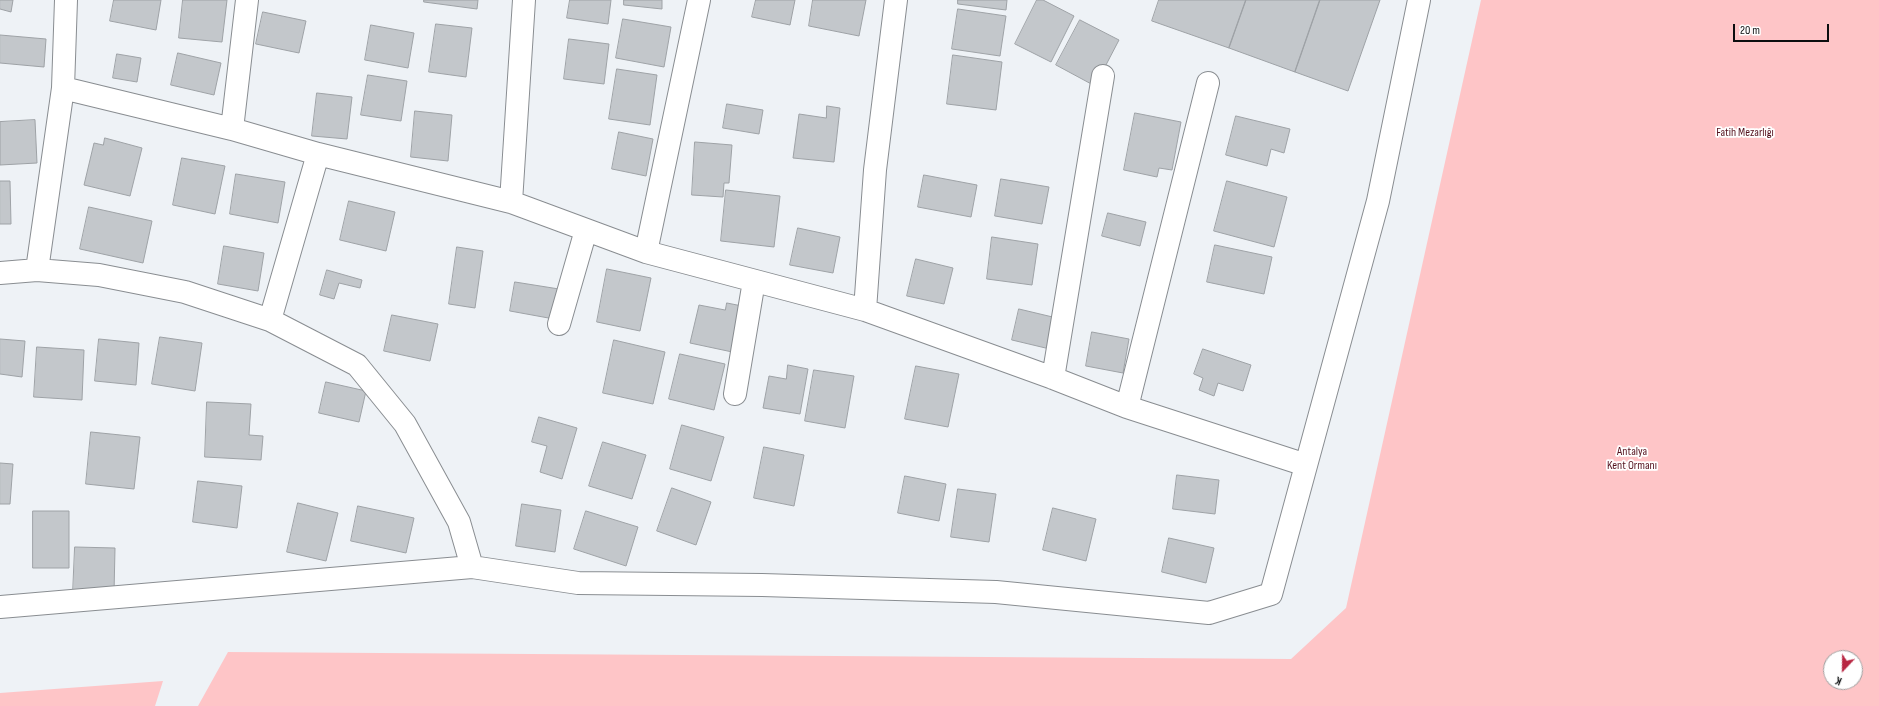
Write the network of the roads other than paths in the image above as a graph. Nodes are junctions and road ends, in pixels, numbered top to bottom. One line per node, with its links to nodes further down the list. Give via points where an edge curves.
1 (66, 0): 9 (street)
2 (247, 0): 10 (street)
3 (524, 0): 12 (street)
4 (700, 0): 14 (street)
5 (896, 0): 18 (street, via 874,170)
6 (1419, 0): 24 (street, via 1378,201)
7 (1103, 76): 21 (street)
8 (1208, 83): 23 (street)
9 (63, 88): 10 (street); 15 (street)
10 (232, 129): 11 (street)
11 (318, 154): 12 (street); 19 (street)
12 (511, 202): 13 (street)
13 (586, 230): 14 (street); 20 (street)
14 (646, 252): 17 (street)
15 (37, 270): 16 (street); 19 (street, via 100,275 185,292)
16 (0, 273)
17 (754, 281): 18 (street); 22 (street)
18 (865, 310): 21 (street)
19 (270, 320): 25 (street, via 357,365 366,376 405,424 431,470 459,522)
20 (559, 324)
21 (1053, 378): 23 (street)
22 (735, 394)
23 (1126, 407): 24 (street)
24 (1306, 465): 25 (street, via 1271,594 1209,613 996,592 578,583)
25 (472, 567): 26 (street)
26 (0, 607)

